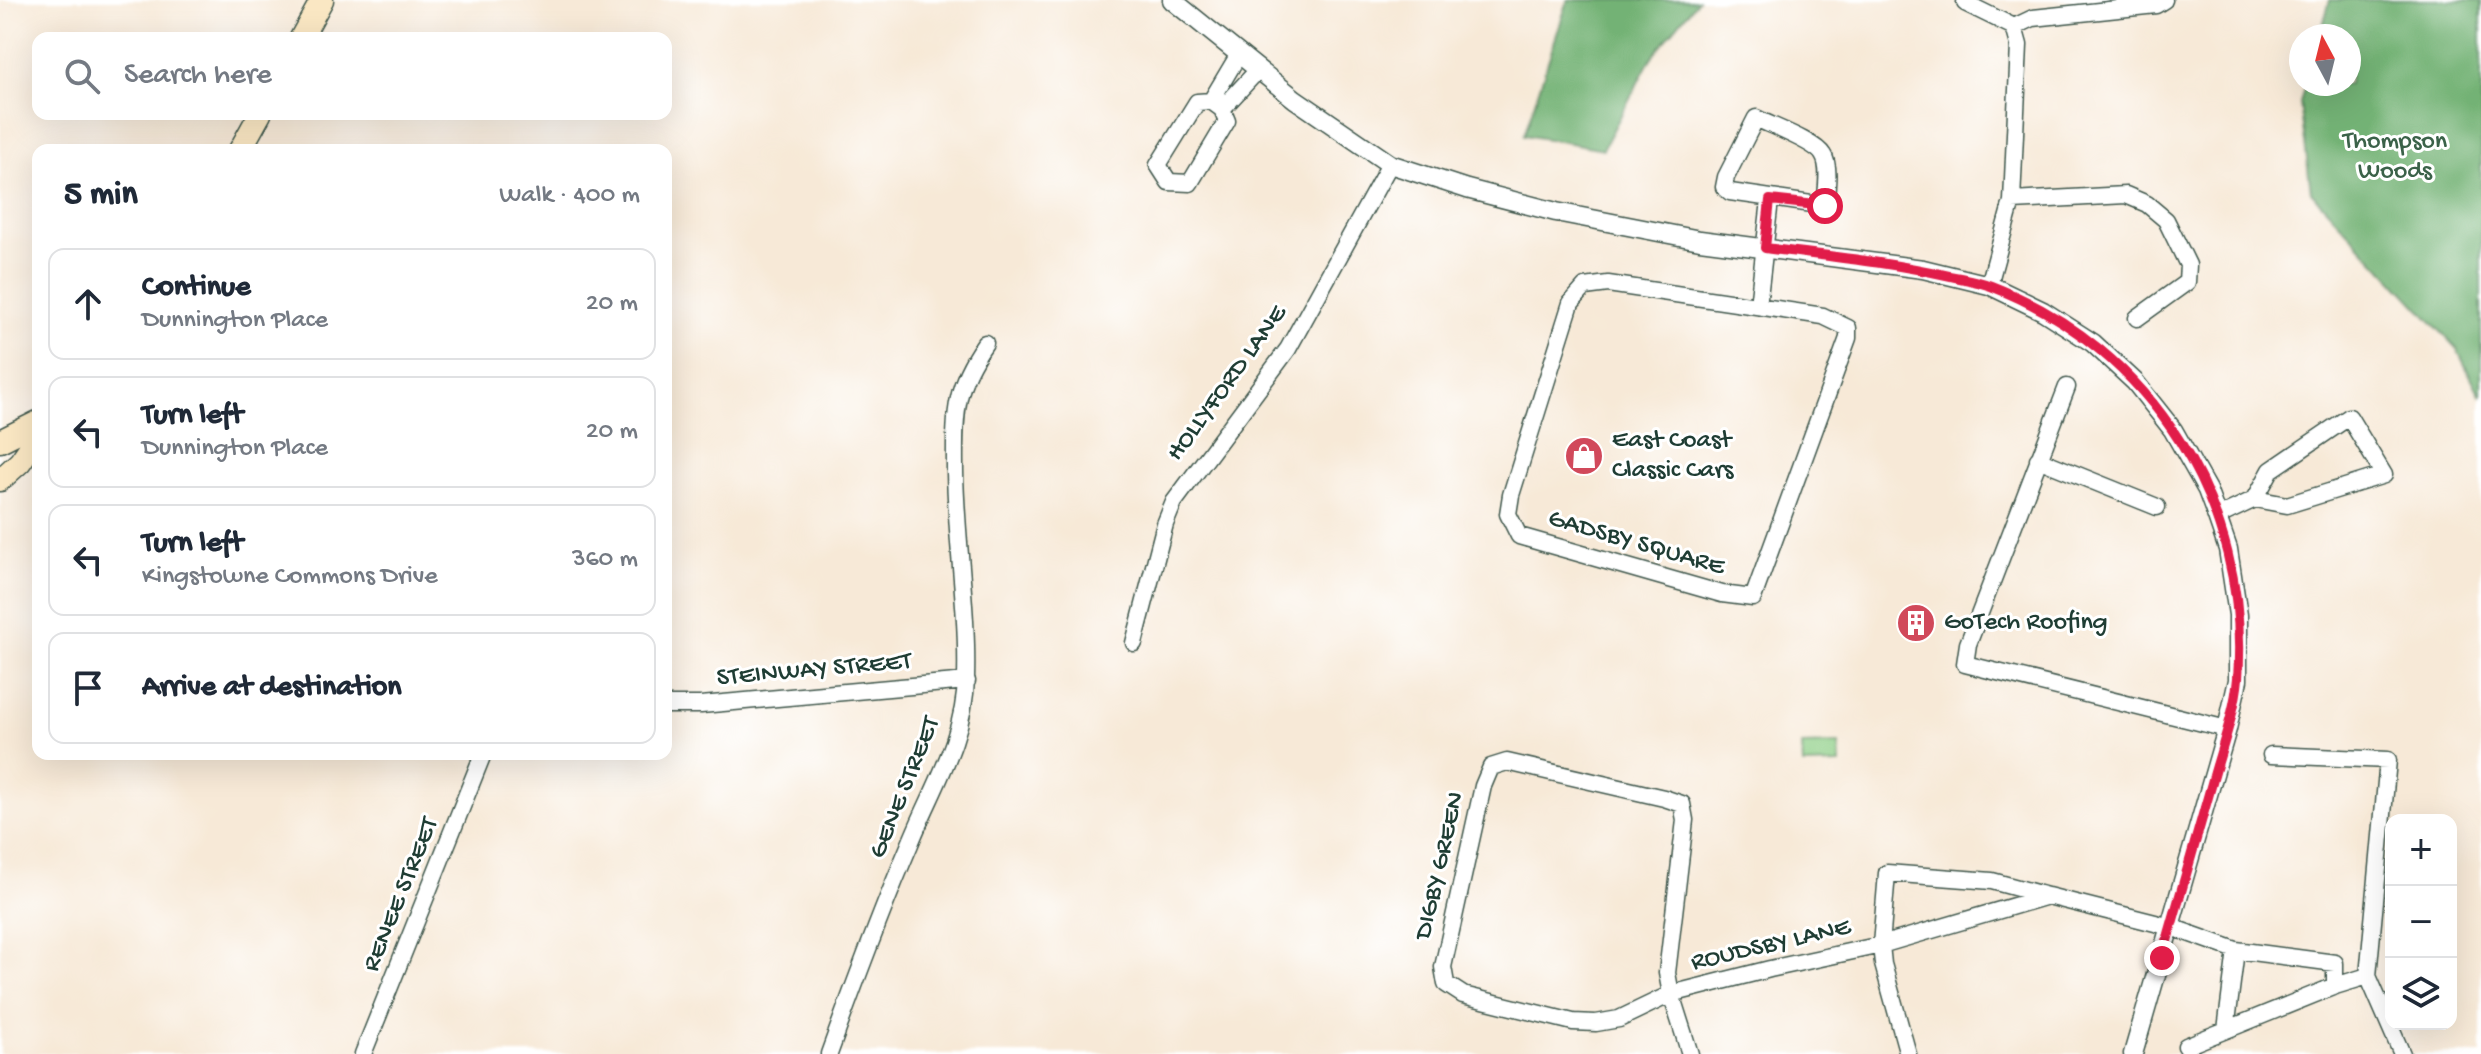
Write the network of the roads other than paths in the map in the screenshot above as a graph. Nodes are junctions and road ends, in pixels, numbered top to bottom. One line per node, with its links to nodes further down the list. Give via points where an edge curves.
1 (322, 0): 6 (main road)
2 (1172, 0): 7 (street)
3 (2164, 0): 5 (street, via 2033,18)
4 (1964, 1): 5 (street)
5 (2014, 27): 14 (street, via 2019,45)
6 (304, 32)
7 (1239, 54): 8 (street); 9 (street)
8 (1258, 70): 9 (street); 12 (street)
9 (1216, 105): 9 (street, via 1197,102 1158,165 1169,182 1190,183 1227,121)
10 (257, 120): 11 (main road)
11 (243, 144)
12 (1390, 164): 15 (street, via 1556,212); 29 (street, HOLLYFORD LANE, via 1288,349 1174,502)
13 (1770, 200): 13 (street, via 1825,206 1824,155 1756,118 1724,187); 15 (street)
14 (2012, 201): 16 (street); 18 (street, via 2126,195 2166,220 2188,265 2187,282)
15 (1765, 248): 16 (street, via 1923,269); 17 (street)
16 (1989, 285): 28 (street, via 2068,326 2135,382 2173,430)
17 (1758, 306): 17 (street, GADSBY SQUARE, via 1608,284 1585,287 1571,303 1511,495 1508,514 1519,536 1722,594 1753,598 1848,338 1848,328 1823,316)
18 (2137, 318)
19 (985, 343): 30 (street, GENE STREET, via 962,390 955,434)
20 (2067, 387): 24 (street)
21 (32, 425): 22 (main road)
22 (0, 441)
23 (32, 445): 25 (main road)
24 (2038, 459): 27 (street); 32 (street, via 1965,664)
25 (0, 480)
26 (2255, 499): 26 (street, via 2287,505 2384,475 2349,417 2271,470); 28 (street)
27 (2157, 507)
28 (2217, 517): 32 (street, via 2228,549 2238,615 2238,680)
29 (1134, 643)
30 (967, 681): 31 (street, STEINWAY STREET); 45 (street, GENE STREET, via 957,735 940,782 867,947)
31 (672, 705)
32 (2227, 729): 36 (street)
33 (2271, 755): 39 (street, via 2388,760)
34 (481, 760): 44 (street, RENEE STREET)
35 (2048, 896): 36 (street, ROUDSBY LANE); 37 (street, ROUDSBY LANE); 37 (street, ROUDSBY LANE, via 1992,881 1887,873)
36 (2171, 927): 38 (street, ROUDSBY LANE); 48 (street)
37 (1881, 945): 41 (street, ROUDSBY LANE); 47 (street)
38 (2236, 950): 40 (street, ROUDSBY LANE, via 2335,963); 42 (street)
39 (2368, 976): 40 (street); 49 (street)
40 (2335, 986): 42 (street)
41 (1671, 994): 41 (street, DIGBY GREEN, via 1619,1019 1573,1022 1463,995 1446,984 1443,967 1491,767 1507,762 1682,804 1685,820 1667,973); 46 (street, DIGBY GREEN)
42 (2226, 1030): 43 (street)
43 (2186, 1046)
44 (363, 1054)
45 (829, 1054)
46 (1690, 1054)
47 (1908, 1054)
48 (2133, 1054)
49 (2402, 1054)

